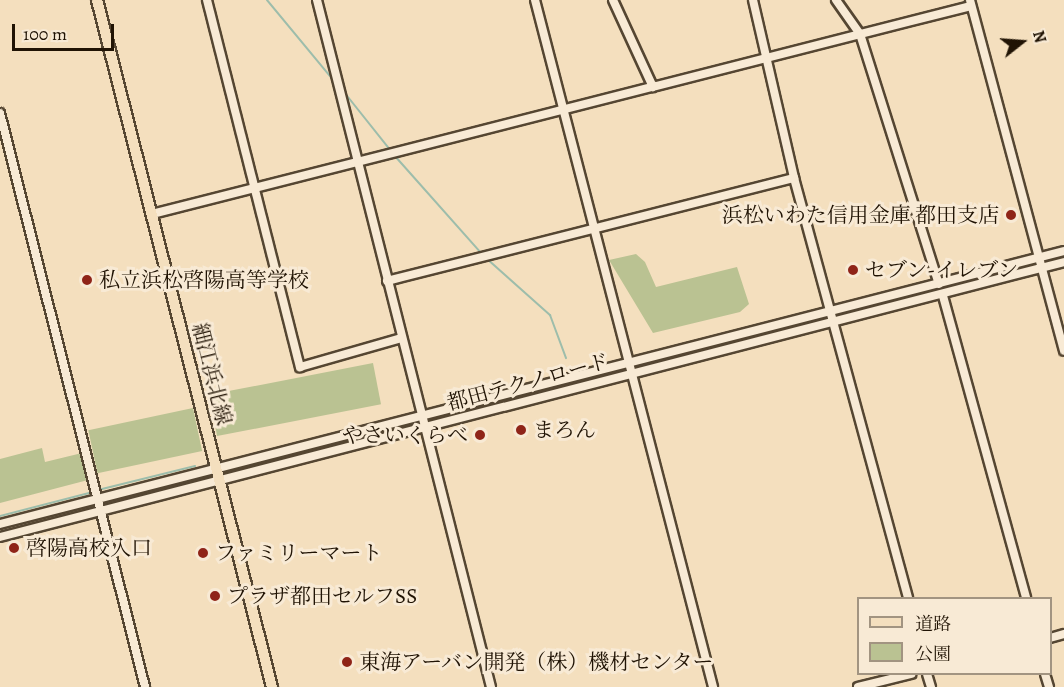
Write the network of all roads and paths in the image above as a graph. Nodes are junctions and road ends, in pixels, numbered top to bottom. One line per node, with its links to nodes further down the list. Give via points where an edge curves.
1 (97, 0): 17 (main road, 細江浜北線)
2 (207, 0): 16 (street)
3 (317, 0): 14 (street)
4 (535, 0): 12 (street)
5 (613, 0): 11 (street)
6 (753, 0): 10 (street)
7 (836, 0): 9 (street)
8 (970, 3): 9 (street); 20 (street)
9 (860, 34): 10 (street); 24 (street)
10 (766, 58): 11 (street); 15 (street)
11 (653, 87): 12 (street)
12 (564, 110): 14 (street); 18 (street)
13 (0, 113): 36 (street)
14 (357, 162): 16 (street); 23 (street)
15 (794, 177): 18 (street); 26 (street)
16 (255, 187): 17 (street); 28 (street, via 300,367)
17 (152, 214): 34 (main road, 細江浜北線)
18 (594, 229): 23 (street); 30 (street)
19 (1064, 251): 20 (street, 都田テクノロード)
20 (1040, 258): 22 (street); 24 (street, 都田テクノロード)
21 (1064, 262): 22 (street, 都田テクノロード)
22 (1043, 268): 25 (street, 都田テクノロード); 29 (street)
23 (387, 281): 28 (street)
24 (939, 284): 26 (street, 都田テクノロード)
25 (943, 296): 27 (street, 都田テクノロード); 41 (street)
26 (834, 311): 27 (street); 30 (street, 都田テクノロード)
27 (837, 322): 31 (street, 都田テクノロード); 40 (street)
28 (402, 338): 32 (street)
29 (1064, 351)
30 (629, 363): 31 (street); 32 (street, 都田テクノロード)
31 (632, 374): 33 (street, 都田テクノロード); 46 (street)
32 (421, 415): 33 (street); 34 (street, 都田テクノロード)
33 (425, 428): 35 (street, 都田テクノロード); 45 (street)
34 (216, 469): 35 (main road, 細江浜北線); 36 (street, 都田テクノロード)
35 (219, 482): 37 (street, 都田テクノロード); 44 (main road, 細江浜北線)
36 (99, 498): 37 (street); 38 (street, 都田テクノロード)
37 (101, 511): 39 (street, 都田テクノロード); 43 (street)
38 (0, 524)
39 (0, 537)
40 (908, 597)
41 (1026, 597)
42 (907, 675): 47 (street)
43 (145, 687)
44 (272, 687)
45 (491, 687)
46 (713, 687)
47 (858, 687)

